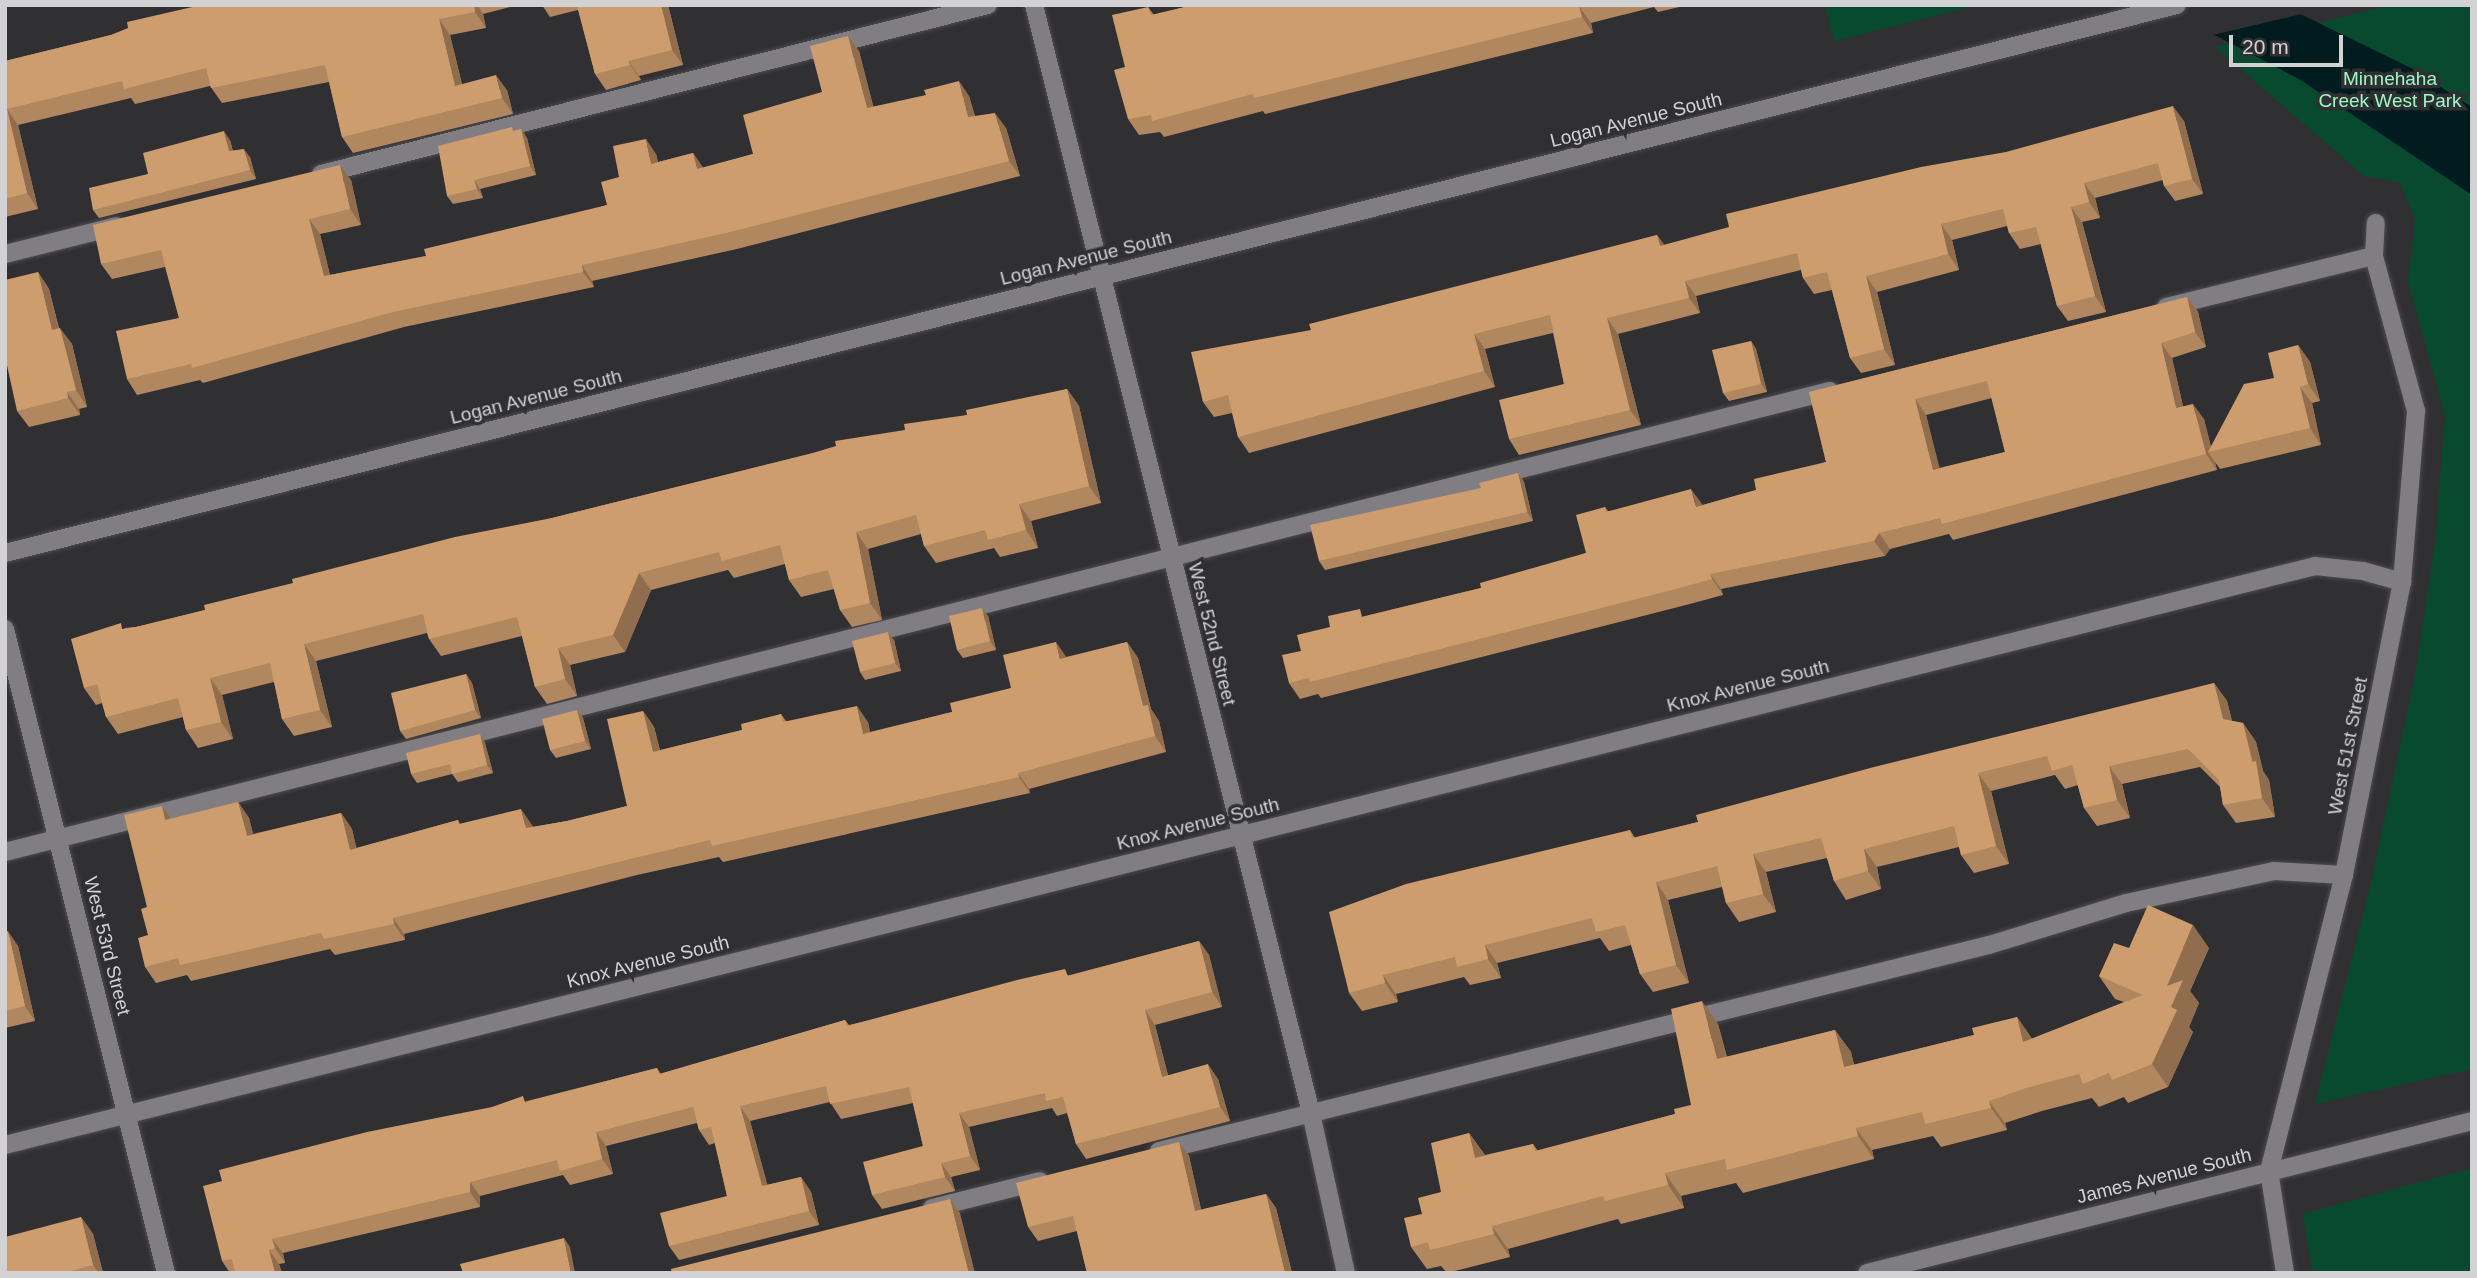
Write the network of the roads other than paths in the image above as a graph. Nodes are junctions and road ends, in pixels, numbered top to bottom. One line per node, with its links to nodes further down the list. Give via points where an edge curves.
1 (988, 5): 4 (street)
2 (1034, 5): 9 (street, West 52nd Street)
3 (2177, 5): 9 (street, Logan Avenue South)
4 (301, 179)
5 (140, 220): 7 (street)
6 (2376, 223): 8 (street, West 51st Street)
7 (5, 254)
8 (2374, 256): 10 (street); 14 (street, West 51st Street, via 2416,411)
9 (1103, 275): 12 (street, Logan Avenue South); 13 (street, West 52nd Street)
10 (2149, 311)
11 (1850, 386): 13 (street)
12 (5, 553)
13 (1171, 555): 16 (street, West 52nd Street); 17 (street)
14 (2402, 582): 16 (street, Knox Avenue South, via 2363,571 2315,566); 19 (street, West 51st Street)
15 (5, 629): 17 (street, West 53rd Street)
16 (1240, 835): 20 (street, West 52nd Street); 21 (street, Knox Avenue South)
17 (58, 838): 18 (street); 21 (street, West 53rd Street)
18 (5, 852)
19 (2344, 875): 20 (street, via 2274,871 2126,902 1989,945); 25 (street, West 51st Street)
20 (1311, 1113): 24 (street); 29 (street, West 52nd Street)
21 (128, 1114): 23 (street, Knox Avenue South); 28 (street, West 53rd Street)
22 (2467, 1122): 25 (street, James Avenue South)
23 (5, 1145)
24 (1145, 1155)
25 (2269, 1171): 30 (street, James Avenue South); 31 (street, West 51st Street)
26 (1064, 1175): 27 (street)
27 (916, 1212)
28 (166, 1273)
29 (1346, 1273)
30 (1867, 1273)
31 (2285, 1273)

